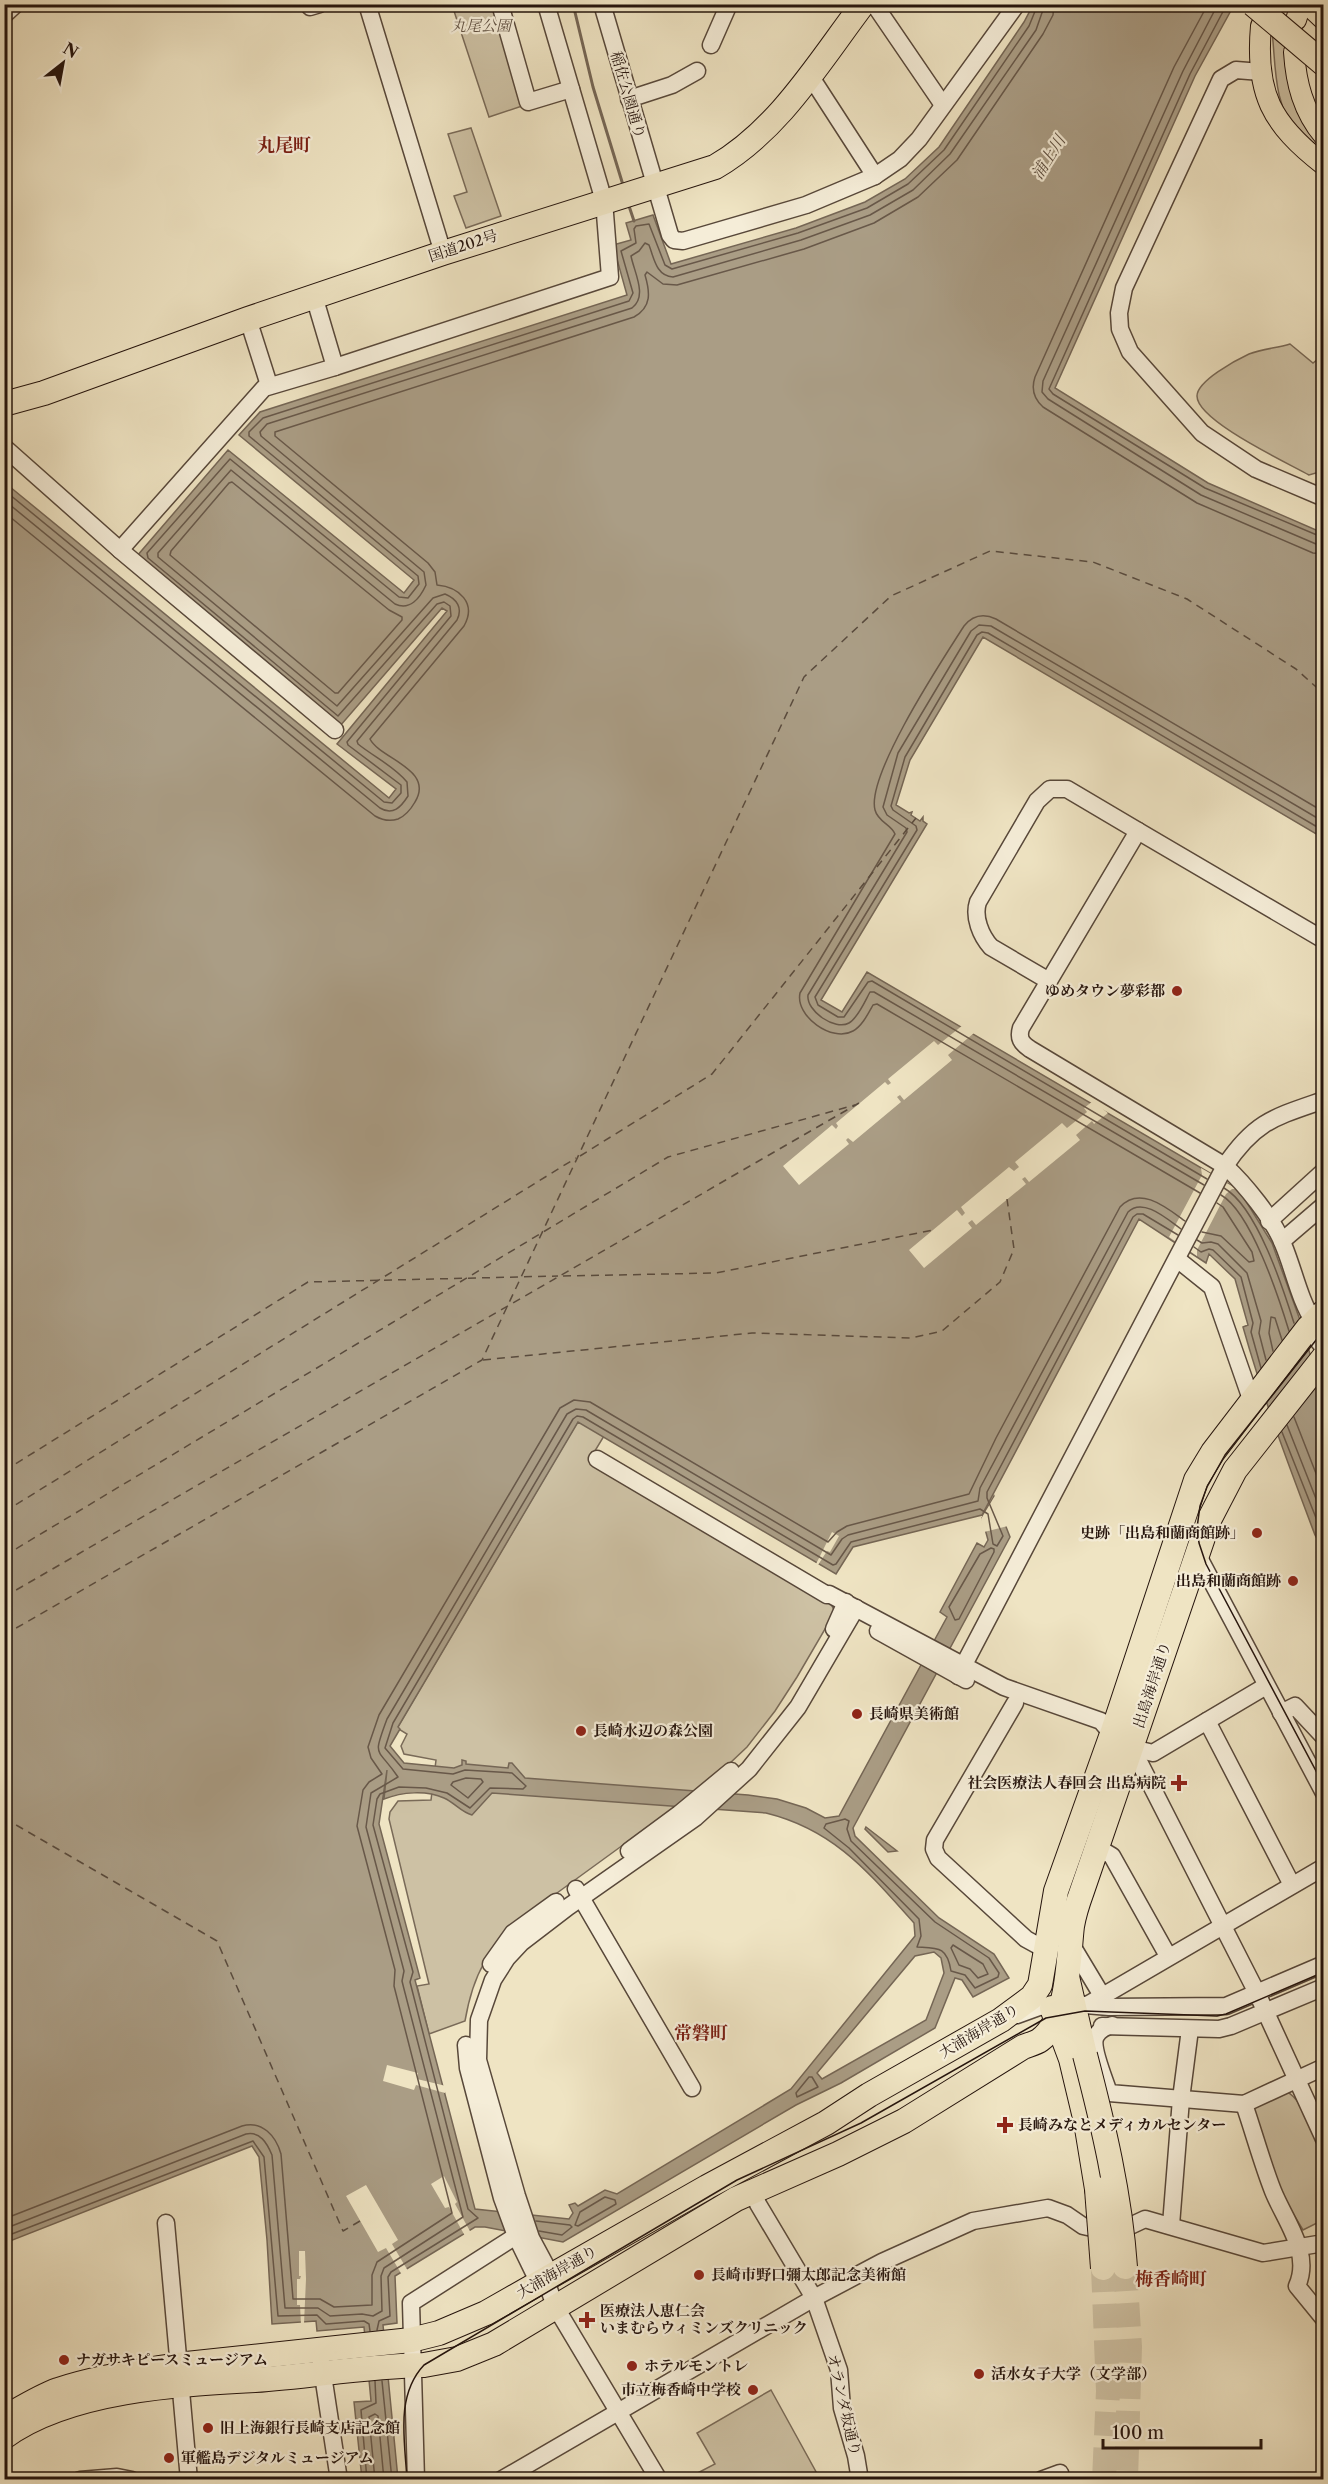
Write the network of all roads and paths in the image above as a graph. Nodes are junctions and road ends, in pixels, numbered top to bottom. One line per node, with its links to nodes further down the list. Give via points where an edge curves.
1 (16, 4): 14 (street)
2 (309, 4): 3 (street)
3 (320, 4)
4 (367, 4): 31 (street)
5 (500, 4): 23 (street, via 528,102)
6 (546, 4): 23 (street)
7 (602, 4): 24 (street, 稲佐公園通り)
8 (729, 4): 16 (street)
9 (863, 4): 22 (highway, 国道202号)
10 (873, 4): 25 (street)
11 (1017, 4): 25 (street, 稲佐公園通り)
12 (1301, 10): 15 (main road)
13 (1262, 12): 17 (highway); 19 (highway, bridge); 21 (main road)
14 (4, 15)
15 (1323, 20)
16 (711, 45)
17 (1323, 50)
18 (1293, 52): 26 (main road, via 1303,102)
19 (1323, 64)
20 (697, 71): 24 (street, via 672,85)
21 (1261, 72): 27 (main road, via 1277,119); 38 (street, via 1236,70 1221,79 1124,288 1120,329 1130,352 1202,433 1256,469)
22 (809, 74): 28 (street); 29 (highway, 国道202号, via 774,121 733,156 698,173)
23 (571, 88): 30 (street)
24 (629, 99): 29 (street, 稲佐公園通り)
25 (943, 105): 28 (street, 稲佐公園通り, via 900,159)
26 (1323, 136)
27 (1323, 165)
28 (875, 176): 29 (street, 稲佐公園通り, via 806,205 683,241 670,235)
29 (649, 188): 30 (highway, 国道202号)
30 (609, 199): 31 (highway, 国道202号); 34 (street, via 610,277)
31 (443, 253): 32 (highway, 国道202号)
32 (314, 296): 33 (highway, 国道202号); 34 (street)
33 (248, 319): 35 (street); 36 (highway, 国道202号)
34 (335, 367): 35 (street)
35 (268, 386): 39 (street)
36 (4, 404)
37 (4, 447): 39 (street)
38 (1323, 498)
39 (120, 550): 40 (street)
40 (335, 730)
41 (1138, 831): 42 (street); 43 (street); 43 (street, via 1067,789 1050,789 1037,801 978,902 976,914 991,947)
42 (1323, 940)
43 (1049, 981): 46 (street, via 1021,1028 1019,1036 1024,1045)
44 (1323, 1100): 46 (street, via 1259,1127 1240,1143)
45 (1323, 1171): 48 (street)
46 (1222, 1172): 48 (street, via 1244,1184); 50 (street)
47 (1323, 1204): 49 (street)
48 (1269, 1221): 49 (street)
49 (1282, 1241): 51 (street)
50 (1180, 1254): 53 (street, via 1212,1287); 58 (street)
51 (1316, 1326): 53 (highway, 出島海岸通り)
52 (1319, 1363): 56 (highway, 出島海岸通り, via 1235,1470)
53 (1252, 1402): 55 (highway, 出島海岸通り, via 1196,1480)
54 (597, 1460): 57 (street)
55 (1184, 1514): 56 (street); 63 (highway, 出島海岸通り)
56 (1196, 1555): 59 (street); 65 (highway, 出島海岸通り)
57 (849, 1608): 58 (street); 70 (street, via 791,1701 723,1786)
58 (953, 1666): 60 (street); 63 (street, via 1101,1721)
59 (1266, 1686): 61 (street); 62 (street)
60 (1015, 1703): 63 (street); 74 (street, via 935,1840 934,1849 938,1858)
61 (1281, 1713): 64 (street, via 1295,1706); 66 (street)
62 (1207, 1721): 65 (street, via 1153,1752); 69 (street)
63 (1112, 1734): 65 (street); 74 (highway, 出島海岸通り, via 1056,1891)
64 (1323, 1737)
65 (1132, 1748): 67 (highway, 出島海岸通り); 71 (street)
66 (1323, 1793)
67 (1097, 1847): 72 (highway, 出島海岸通り, via 1082,1890); 73 (street, via 1112,1856)
68 (1323, 1867): 69 (street)
69 (1292, 1885): 71 (street)
70 (578, 1893): 86 (street); 93 (street, via 506,1940 483,1977 469,2018 468,2068)
71 (1224, 1926): 73 (street); 77 (street)
72 (1071, 1942): 79 (street); 79 (highway, 出島海岸通り, via 1068,1978)
73 (1168, 1956): 79 (street)
74 (1045, 1960): 79 (highway); 80 (highway, 大浦海岸通り, via 1040,1985 1032,1997)
75 (1323, 1964): 77 (street)
76 (1323, 1987): 78 (street)
77 (1257, 1993): 78 (street); 79 (street, via 1226,2006)
78 (1265, 2012): 82 (street, via 1231,2026); 85 (street)
79 (1072, 2014): 80 (highway); 81 (street); 83 (highway); 83 (highway, via 1058,2046); 90 (highway, 大浦海岸通り, via 904,2121)
80 (1001, 2020): 97 (highway, 大浦海岸通り, via 826,2123)
81 (1112, 2025): 82 (street); 87 (street, via 1094,2038 1109,2093)
82 (1190, 2030): 87 (street)
83 (1078, 2057): 96 (highway, bridge, via 1106,2139 1118,2205)
84 (1323, 2067): 85 (street)
85 (1297, 2079): 88 (street); 89 (street)
86 (692, 2088)
87 (1181, 2099): 88 (street); 92 (street)
88 (1244, 2104): 95 (street, via 1274,2193 1294,2230)
89 (1323, 2139)
90 (753, 2191): 98 (street, オランダ坂通り); 99 (highway, 大浦海岸通り)
91 (166, 2223): 105 (street)
92 (1171, 2225): 95 (street, via 1263,2253); 98 (street, via 1145,2219 1111,2232 1083,2226 1048,2208 973,2221)
93 (524, 2237): 97 (street, via 534,2273); 101 (street, via 411,2303)
94 (1323, 2243): 95 (street)
95 (1298, 2247): 100 (street, via 1301,2276 1297,2286)
96 (1114, 2267)
97 (544, 2278): 99 (street); 101 (highway, 大浦海岸通り, via 486,2313)
98 (814, 2298): 106 (street); 116 (street, オランダ坂通り, via 838,2370 842,2408)
99 (555, 2306): 104 (highway, 大浦海岸通り, via 510,2335 457,2359); 106 (street)
100 (1323, 2319)
101 (411, 2340): 102 (highway, 大浦海岸通り, via 387,2343); 104 (street)
102 (364, 2357): 103 (highway, 大浦海岸通り); 104 (highway, 大浦海岸通り)
103 (321, 2361): 105 (highway, 大浦海岸通り); 112 (street)
104 (401, 2366): 113 (street)
105 (178, 2375): 107 (highway, 大浦海岸通り, via 58,2390); 108 (highway, 大浦海岸通り, via 68,2404 36,2416); 111 (street)
106 (619, 2412): 114 (street); 115 (street)
107 (4, 2418)
108 (4, 2437)
109 (80, 2480): 110 (street)
110 (132, 2480)
111 (189, 2480)
112 (339, 2480)
113 (416, 2480)
114 (501, 2480)
115 (659, 2480)
116 (860, 2480)
117 (1041, 2480): 118 (street, via 1060,2473)
118 (1062, 2480)

